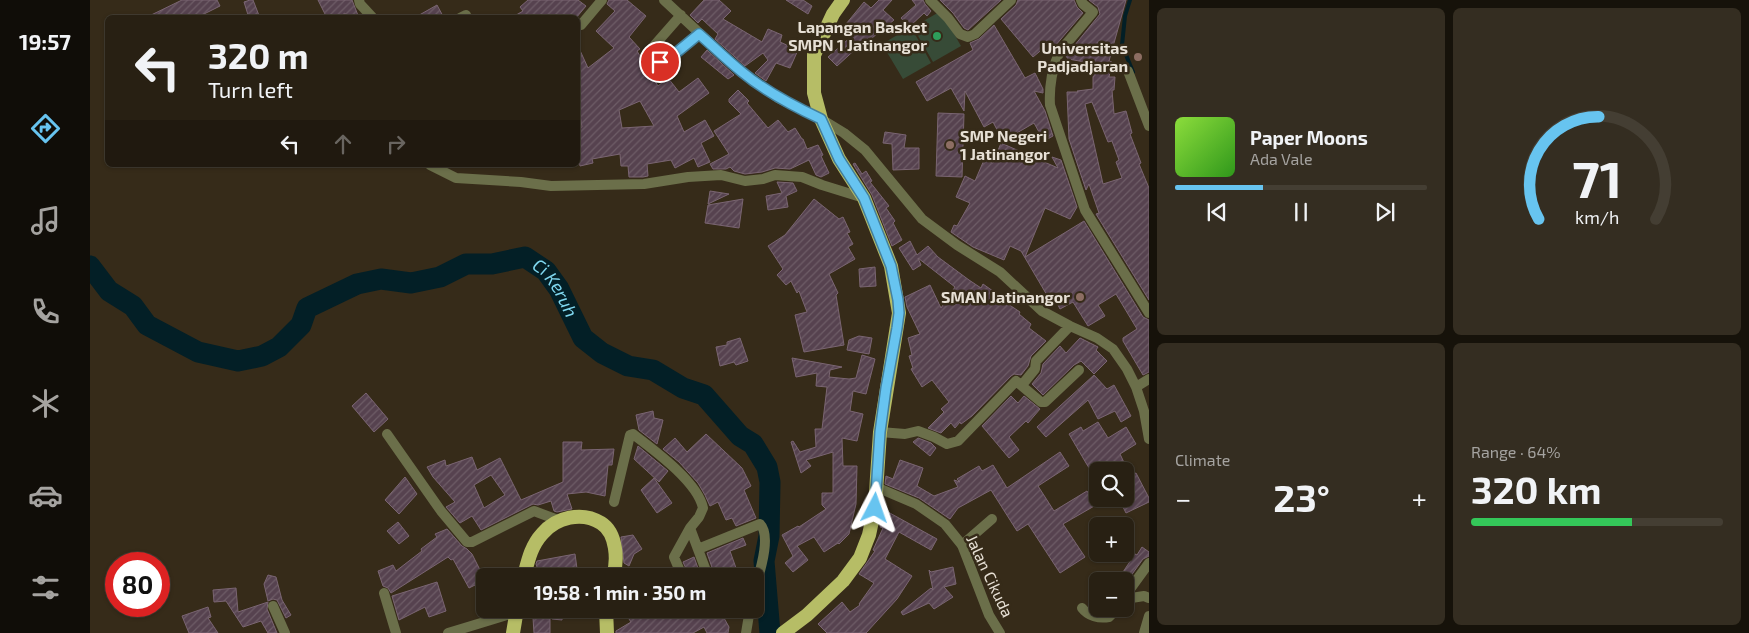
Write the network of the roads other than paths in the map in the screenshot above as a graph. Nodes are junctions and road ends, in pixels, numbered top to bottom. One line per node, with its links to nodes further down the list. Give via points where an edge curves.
1 (358, 0): 8 (street)
2 (602, 0): 10 (street)
3 (664, 0): 9 (street)
4 (843, 0): 13 (highway, via 814,55 814,93)
5 (930, 0): 6 (street, via 960,34 968,37)
6 (1011, 0)
7 (1081, 0): 17 (street, via 1093,12 1057,57 1049,93 1050,105 1085,210)
8 (370, 15)
9 (681, 15): 11 (street); 11 (street, via 652,48 660,62 665,62)
10 (580, 24)
11 (699, 34): 13 (street, via 762,87)
12 (1128, 71): 14 (street)
13 (821, 119): 16 (highway, via 839,159); 18 (street, via 865,150 922,219 1000,272 1042,311)
14 (1149, 126)
15 (434, 167): 16 (street, via 456,178 550,186 644,184 721,175 745,181 775,175 802,177)
16 (864, 198): 23 (highway, via 891,266 899,313)
17 (1149, 313)
18 (1070, 326): 21 (street, via 1036,361 1035,369); 22 (street, via 1113,349)
19 (1079, 370): 21 (street, via 1045,402)
20 (1149, 379): 22 (street)
21 (1022, 385): 23 (street, via 1016,381 958,441 947,444 918,431 905,434)
22 (1136, 387): 25 (street)
23 (880, 432): 26 (highway)
24 (387, 434): 29 (street, via 467,542 534,511)
25 (1149, 439)
26 (876, 487): 31 (street, Jalan Cikuda, via 916,504 945,524); 51 (highway, via 869,536 860,558 843,581)
27 (614, 502): 30 (street, via 630,435 633,434 666,461 698,494 703,508)
28 (992, 519): 31 (street)
29 (558, 520): 34 (highway, via 542,533); 35 (highway, via 580,516 602,523 614,543)
30 (690, 528): 32 (street); 36 (street, via 674,557)
31 (962, 544): 58 (street, Jalan Cikuda, via 989,614)
32 (698, 549): 37 (street); 38 (street, via 760,524 764,531)
33 (1149, 563): 39 (street)
34 (526, 568)
35 (616, 568)
36 (679, 568)
37 (705, 568)
38 (760, 568)
39 (1134, 584)
40 (384, 593): 53 (street)
41 (1134, 597): 42 (street)
42 (1149, 598)
43 (273, 606): 52 (street)
44 (1082, 608): 45 (street)
45 (1089, 613)
46 (1149, 616): 59 (street)
47 (493, 618): 54 (street)
48 (516, 618): 55 (highway)
49 (606, 618): 56 (highway)
50 (748, 618): 57 (street)
51 (786, 631)
52 (285, 633)
53 (396, 633)
54 (448, 633)
55 (513, 633)
56 (607, 633)
57 (746, 633)
58 (1000, 633)
59 (1144, 633)

